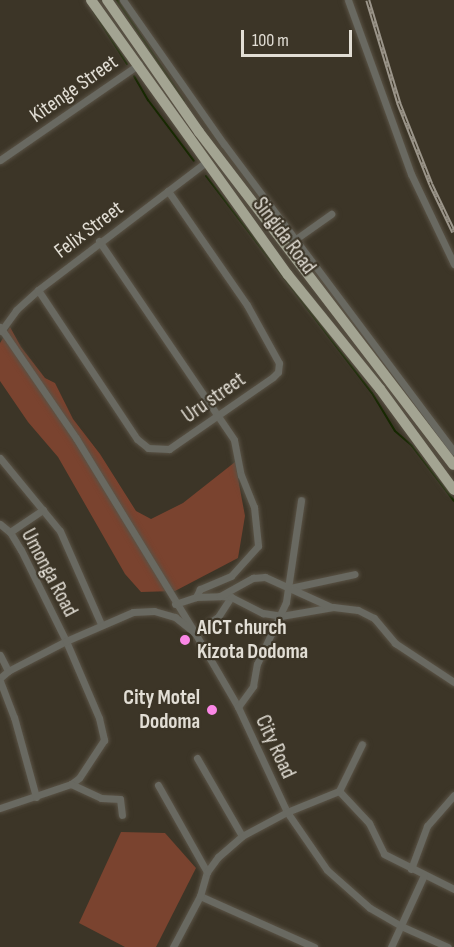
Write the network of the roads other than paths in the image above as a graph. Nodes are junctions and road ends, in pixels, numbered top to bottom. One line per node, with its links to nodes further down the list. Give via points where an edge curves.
1 (91, 0): 6 (highway, Singida Road)
2 (107, 0): 5 (highway, Singida Road)
3 (123, 0): 12 (street)
4 (348, 0): 13 (street, via 411,174)
5 (148, 58): 6 (street, Kitenge Street); 12 (highway, Singida Road, via 198,132)
6 (137, 66): 7 (street, Kitenge Street); 8 (highway, Singida Road)
7 (0, 160)
8 (206, 162): 9 (street, Felix Street); 20 (highway, Singida Road)
9 (168, 191): 11 (street, Felix Street); 16 (street, Uru street, via 247,305 279,363 273,377)
10 (332, 214): 12 (street)
11 (99, 241): 14 (street, Felix Street); 16 (street)
12 (290, 243): 17 (street); 19 (highway, Singida Road)
13 (454, 264)
14 (38, 290): 15 (street, Felix Street); 16 (street, Uru street, via 137,439 148,448 169,449)
15 (1, 330): 30 (street, via 118,503)
16 (218, 415): 28 (street, via 234,440 241,475 254,507 258,546 231,576 200,589)
17 (454, 452)
18 (0, 458): 22 (street)
19 (454, 465)
20 (454, 490)
21 (301, 500): 26 (street)
22 (43, 510): 24 (street); 33 (street, via 60,531)
23 (0, 524): 24 (street, Umonga Road)
24 (10, 532): 35 (street, Umonga Road)
25 (355, 574): 26 (street)
26 (290, 588): 27 (street, via 261,577); 31 (street); 32 (street)
27 (220, 596): 28 (street); 29 (street)
28 (196, 597): 30 (street)
29 (231, 597): 32 (street, via 264,613); 34 (street, via 218,617)
30 (175, 604): 34 (street)
31 (333, 607): 32 (street); 39 (street, via 358,610 374,618 395,643)
32 (281, 616): 40 (street, via 256,664 253,686)
33 (101, 624): 34 (street, City Road, via 133,612 154,611 175,617); 35 (street, City Road)
34 (195, 633): 40 (street, City Road)
35 (66, 640): 37 (street, City Road); 43 (street, via 99,718 104,740)
36 (0, 655): 37 (street)
37 (8, 671): 38 (street, City Road)
38 (0, 680): 47 (street)
39 (454, 682)
40 (238, 707): 49 (street, City Road)
41 (362, 744): 45 (street)
42 (197, 758): 51 (street)
43 (71, 784): 47 (street); 50 (street, via 102,798 120,799)
44 (158, 785): 53 (street)
45 (339, 791): 49 (street); 52 (street, via 369,823 381,851)
46 (454, 795): 52 (street, via 427,826)
47 (36, 796): 48 (street)
48 (0, 808)
49 (287, 812): 51 (street); 57 (street, City Road, via 310,848 339,882 370,908)
50 (122, 815)
51 (242, 836): 53 (street)
52 (411, 869): 54 (street)
53 (207, 872): 56 (street)
54 (424, 875): 55 (street); 57 (street)
55 (454, 889)
56 (200, 896): 58 (street); 59 (street)
57 (401, 926): 60 (street); 61 (street, City Road)
58 (173, 947)
59 (314, 947)
60 (391, 947)
61 (448, 947)

